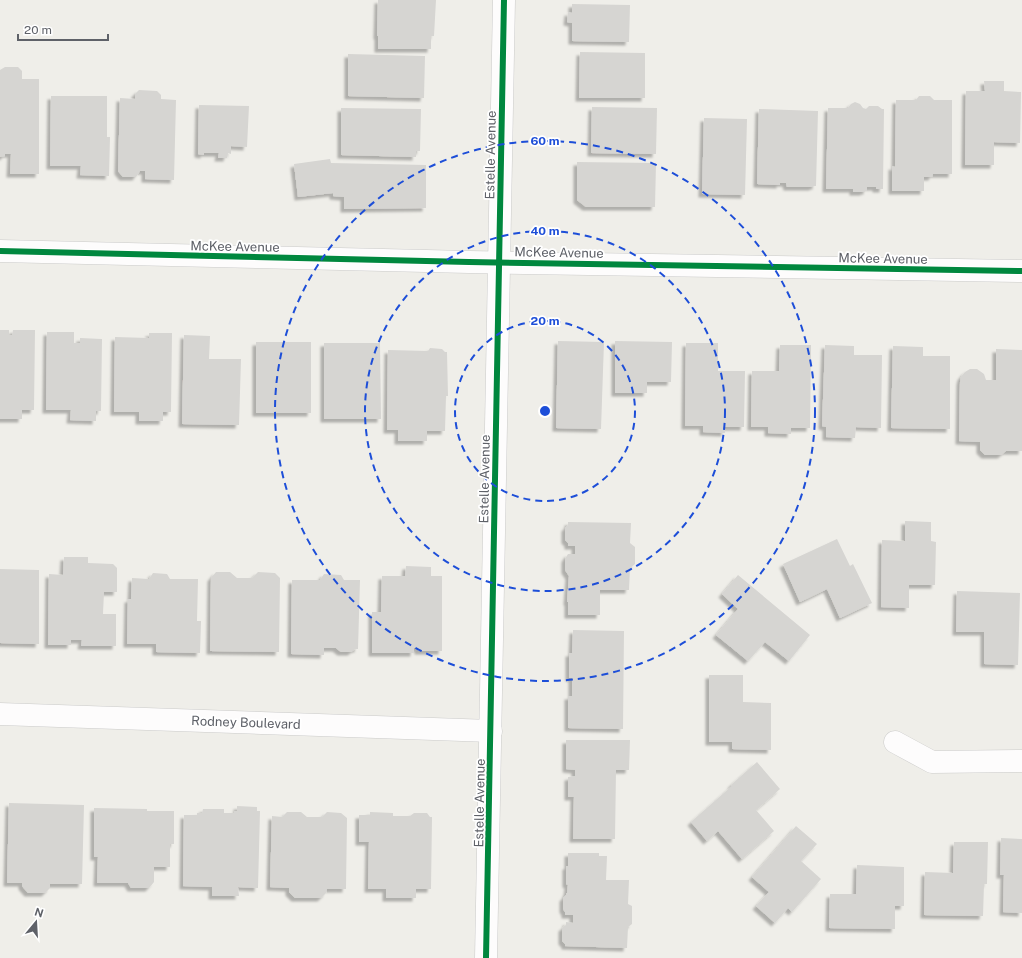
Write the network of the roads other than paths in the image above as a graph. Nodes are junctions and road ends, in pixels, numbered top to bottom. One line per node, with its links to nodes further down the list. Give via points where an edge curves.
1 (504, 0): 3 (street, Estelle Avenue)
2 (0, 251): 3 (street, McKee Avenue)
3 (499, 262): 4 (street, McKee Avenue); 6 (street, Estelle Avenue)
4 (1022, 271)
5 (0, 714): 6 (street, Rodney Boulevard)
6 (491, 732): 9 (street, Estelle Avenue)
7 (895, 742): 8 (street, via 932,762)
8 (1022, 761)
9 (486, 958)

